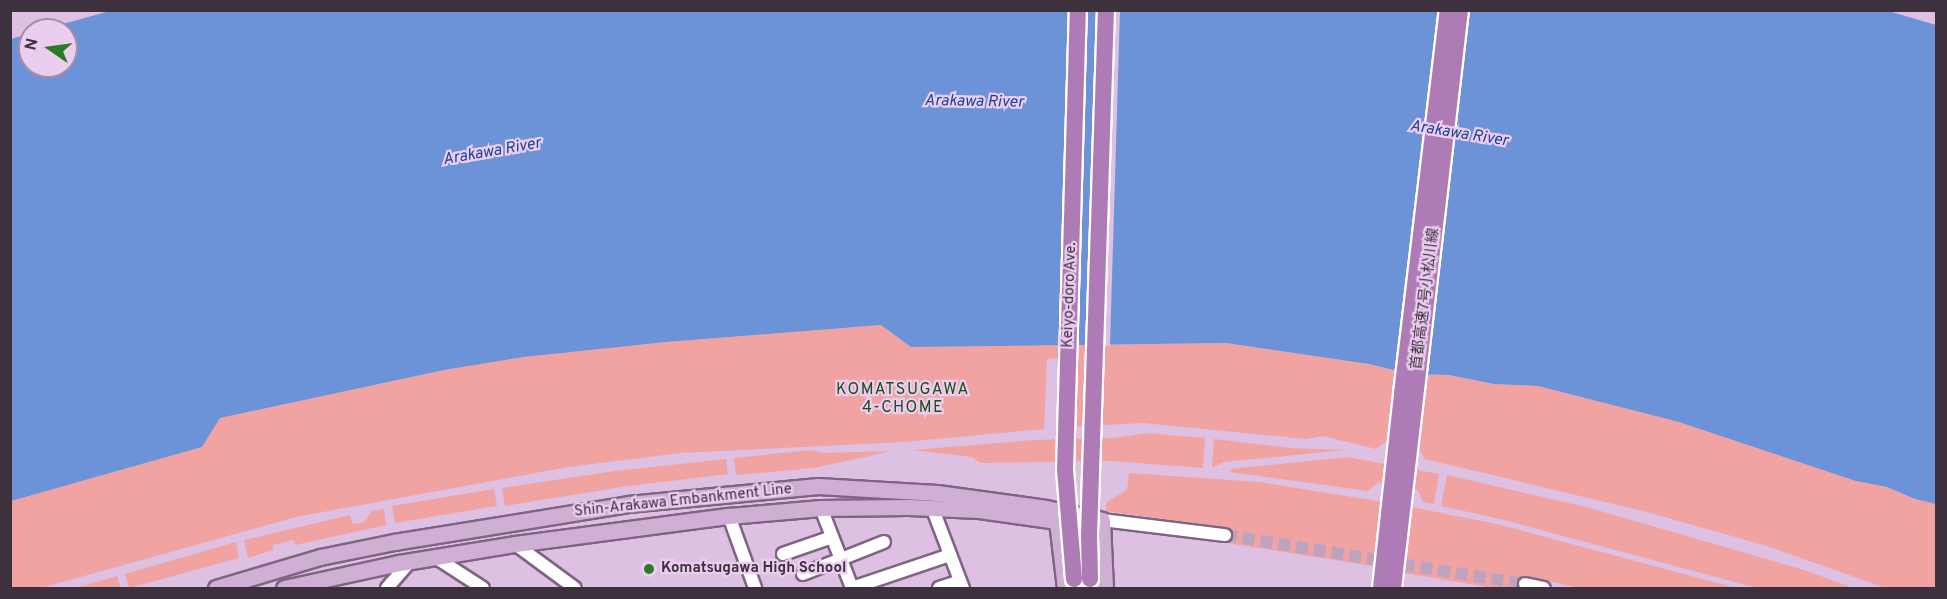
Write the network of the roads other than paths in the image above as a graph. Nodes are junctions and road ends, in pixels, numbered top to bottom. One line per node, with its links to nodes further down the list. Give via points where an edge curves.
1 (1078, 10): 22 (highway, Keiyo-doro Ave., bridge, via 1065,470)
2 (1106, 10): 22 (highway, Keiyo-doro Ave., bridge, via 1089,535)
3 (1448, 10): 34 (highway, 首都高速7号小松川線, bridge)
4 (1460, 10): 35 (highway, 首都高速7号小松川線, bridge)
5 (932, 507): 7 (main road, Shin-Arakawa Embankment Line); 8 (main road, Shin-Arakawa Embankment Line); 17 (street)
6 (1040, 507): 8 (main road); 10 (main road, Shin-Arakawa Embankment Line); 25 (main road, Shin-Arakawa Embankment Line, via 844,486 732,493 628,504 394,542 320,557)
7 (821, 508): 9 (main road, Shin-Arakawa Embankment Line); 13 (street)
8 (1006, 513): 10 (main road, Shin-Arakawa Embankment Line)
9 (729, 516): 15 (main road, Shin-Arakawa Embankment Line); 30 (street)
10 (1060, 517): 11 (main road, Shin-Arakawa Embankment Line); 22 (main road)
11 (1102, 520): 12 (street, Shin-Arakawa Embankment Line); 33 (main road)
12 (1225, 535)
13 (832, 537): 16 (street); 19 (street)
14 (884, 542): 19 (street)
15 (515, 544): 18 (main road, Shin-Arakawa Embankment Line); 29 (street)
16 (783, 554)
17 (950, 555): 24 (street); 31 (street)
18 (435, 557): 20 (main road, Shin-Arakawa Embankment Line); 28 (street)
19 (840, 558): 21 (street); 31 (street)
20 (410, 562): 26 (main road, Shin-Arakawa Embankment Line); 27 (street)
21 (803, 574)
22 (1076, 582)
23 (1525, 584): 36 (street)
24 (962, 585): 32 (street)
25 (216, 588)
26 (284, 588)
27 (387, 588)
28 (483, 588)
29 (575, 588)
30 (755, 588)
31 (852, 588)
32 (939, 588)
33 (1105, 588)
34 (1382, 588)
35 (1393, 588)
36 (1544, 588)

